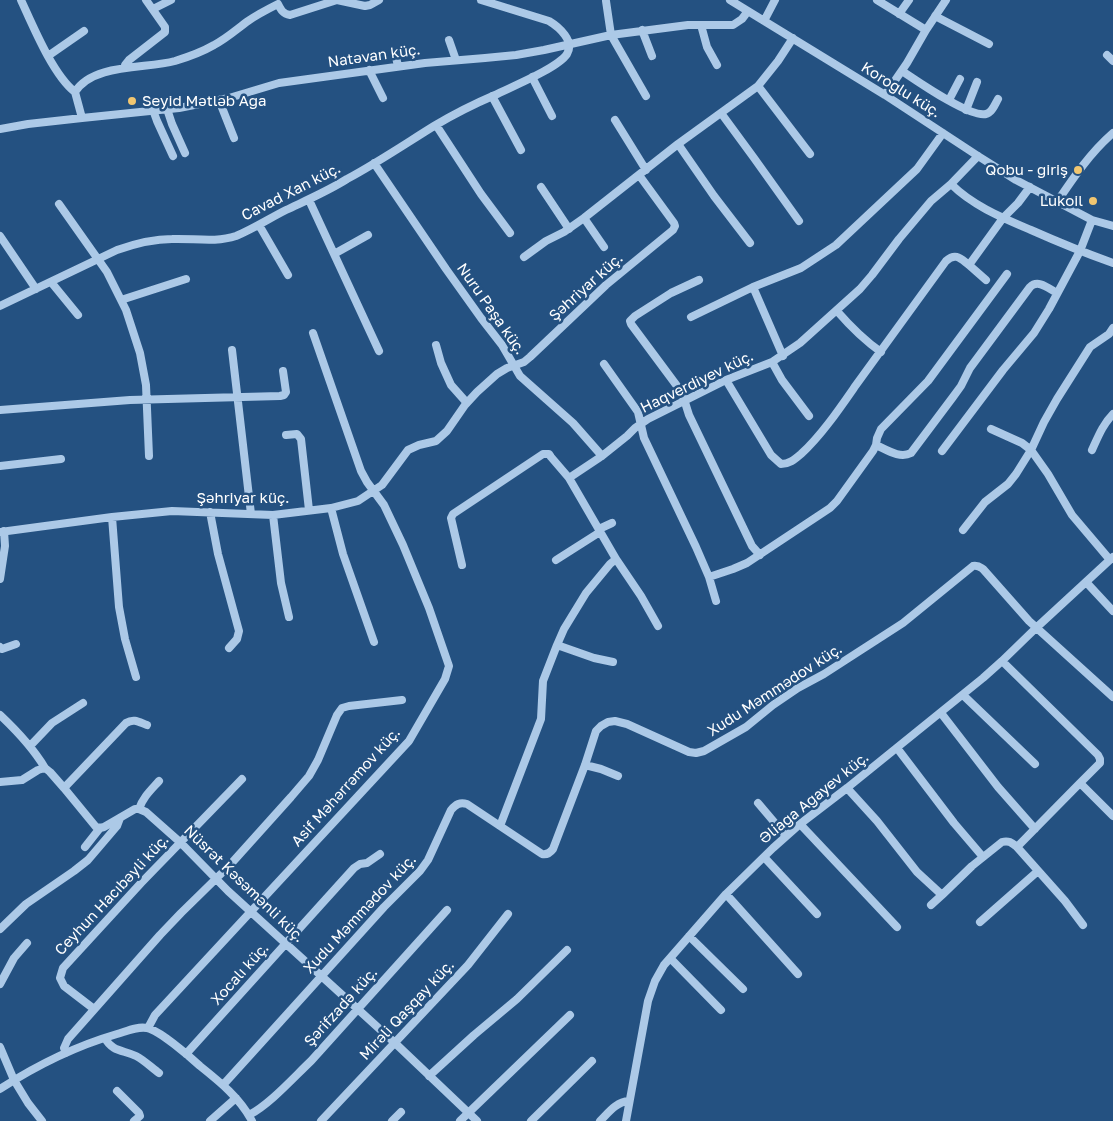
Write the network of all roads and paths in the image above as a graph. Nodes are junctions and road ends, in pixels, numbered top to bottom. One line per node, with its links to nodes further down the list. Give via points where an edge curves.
1 (21, 0): 29 (street)
2 (146, 0): 13 (street)
3 (171, 0): 13 (street)
4 (379, 0): 11 (street, via 365,6 337,0 290,15 282,12)
5 (481, 0): 25 (street, via 549,21 564,34)
6 (730, 0): 14 (street, Koroğlu küç.)
7 (775, 0): 17 (street)
8 (877, 0): 15 (street)
9 (909, 0): 15 (street)
10 (946, 0): 16 (street)
11 (277, 2): 35 (street, via 213,46 175,61)
12 (606, 2): 22 (street)
13 (153, 9): 35 (street, via 166,27 165,32 129,60)
14 (748, 11): 17 (street, Koroğlu küç.); 18 (street, Natəvan küç., via 733,24)
15 (899, 14): 20 (street)
16 (935, 16): 20 (street); 26 (street)
17 (764, 20): 23 (street, Koroğlu küç.)
18 (701, 25): 19 (street, Natəvan küç.); 33 (street, via 707,47)
19 (642, 30): 22 (street, Natəvan küç.); 30 (street)
20 (926, 30): 37 (street)
21 (84, 31): 29 (street)
22 (611, 35): 25 (street, Natəvan küç.); 44 (street)
23 (793, 38): 41 (street); 45 (street, Koroğlu küç.)
24 (449, 40): 31 (street)
25 (569, 44): 31 (street, Natəvan küç., via 516,55); 38 (street, Cavad Xan küç., via 563,58)
26 (989, 44)
27 (396, 53): 34 (street)
28 (1106, 55): 32 (street)
29 (48, 56): 42 (street)
30 (652, 56)
31 (456, 60): 34 (street, Natəvan küç.)
32 (1113, 61)
33 (717, 65)
34 (398, 66): 36 (street, Natəvan küç.)
35 (125, 68): 42 (street, via 83,82)
36 (369, 70): 46 (street); 47 (street, Natəvan küç., via 279,82)
37 (902, 71): 45 (street); 48 (street)
38 (532, 77): 43 (street, Cavad Xan küç.); 54 (street)
39 (960, 79): 48 (street)
40 (976, 82): 52 (street)
41 (758, 86): 53 (street); 65 (street)
42 (75, 92): 55 (street)
43 (492, 96): 57 (street, Cavad Xan küç.); 63 (street)
44 (646, 96)
45 (886, 96): 60 (street, Koroğlu küç.)
46 (382, 98)
47 (219, 100): 50 (street, Natəvan küç.); 61 (street)
48 (949, 100): 52 (street)
49 (998, 100): 52 (street, via 986,114)
50 (167, 109): 51 (street, Natəvan küç.); 64 (street)
51 (153, 110): 55 (street, Natəvan küç.); 66 (street)
52 (966, 110)
53 (721, 113): 62 (street); 79 (street)
54 (552, 116)
55 (82, 118): 58 (street, Natəvan küç.)
56 (615, 120): 69 (street)
57 (436, 125): 68 (street, Cavad Xan küç.); 84 (street)
58 (0, 129)
59 (1113, 132): 75 (street, via 1084,163)
60 (943, 133): 67 (street, Koroğlu küç.); 101 (street, via 916,168 836,245 802,268)
61 (234, 138)
62 (678, 144): 69 (street); 87 (street)
63 (521, 150)
64 (185, 153)
65 (810, 154)
66 (173, 156)
67 (978, 156): 71 (street, Haqverdiyev küç.); 73 (street, Koroğlu küç.)
68 (374, 163): 74 (street, Cavad Xan küç.); 118 (street, Nuru Paşa küç.)
69 (646, 170): 70 (street)
70 (638, 175): 77 (street); 118 (street, Şəhriyar küç., via 674,223 674,230 606,285 530,357)
71 (951, 184): 78 (street, via 968,199); 106 (street, Haqverdiyev küç., via 931,202 872,275)
72 (541, 187): 83 (street)
73 (1030, 187): 75 (street, Koroğlu küç.); 78 (street)
74 (309, 200): 81 (street, Cavad Xan küç.); 90 (street)
75 (1057, 202): 80 (street, Koroğlu küç.)
76 (59, 204): 92 (street)
77 (584, 218): 83 (street); 88 (street)
78 (1003, 218): 89 (street); 94 (street)
79 (799, 220)
80 (1092, 220): 82 (street, Koroğlu küç.); 89 (street)
81 (258, 224): 92 (street, Cavad Xan küç., via 224,239 171,239 141,243); 96 (street)
82 (1113, 226)
83 (569, 229): 91 (street)
84 (510, 233)
85 (368, 235): 90 (street)
86 (0, 236): 102 (street)
87 (750, 243)
88 (604, 247)
89 (1080, 251): 93 (street); 103 (street)
90 (334, 254): 113 (street)
91 (524, 257)
92 (98, 260): 100 (street, Cavad Xan küç.); 104 (street)
93 (1113, 262)
94 (969, 265): 99 (street); 114 (street, via 956,256 946,261)
95 (1007, 274): 131 (street, via 928,381 881,428)
96 (288, 275)
97 (186, 279): 104 (street)
98 (699, 280): 123 (street, via 671,293 630,321 680,390)
99 (986, 280)
100 (51, 282): 102 (street, Cavad Xan küç.); 107 (street)
101 (753, 287): 108 (street); 115 (street)
102 (36, 289): 105 (street, Cavad Xan küç.)
103 (1057, 293): 131 (street, via 1038,283 1030,287 911,453 897,454); 134 (street, via 1034,333)
104 (121, 300): 122 (street, via 140,353)
105 (0, 306)
106 (837, 311): 114 (street, via 858,334); 115 (street, Haqverdiyev küç.)
107 (78, 315)
108 (691, 317)
109 (1113, 328): 132 (street, via 1110,334 1090,347 1057,399)
110 (313, 333): 140 (street, Asif Məhərrəmov küç., via 361,471)
111 (436, 345): 124 (street, via 448,380)
112 (232, 350): 121 (street)
113 (379, 351)
114 (881, 352): 120 (street, via 814,441 786,464 780,464 771,455)
115 (783, 356): 116 (street, Haqverdiyev küç.)
116 (772, 362): 120 (street, Haqverdiyev küç.); 127 (street)
117 (604, 364): 128 (street, via 636,408)
118 (514, 365): 124 (street, Şəhriyar küç., via 497,374); 136 (street, Nuru Paşa küç., via 520,376 573,423)
119 (283, 371): 121 (street, via 284,395)
120 (726, 380): 123 (street, Haqverdiyev küç.)
121 (238, 397): 122 (street); 144 (street)
122 (147, 400): 125 (street); 135 (street)
123 (685, 402): 128 (street, Haqverdiyev küç.); 151 (street, via 752,546)
124 (467, 403): 140 (street, Şəhriyar küç., via 447,432 436,440 408,450 382,486)
125 (0, 410)
126 (1113, 414): 133 (street)
127 (809, 416)
128 (641, 424): 136 (street, Haqverdiyev küç.); 156 (street, via 644,438)
129 (992, 429): 132 (street)
130 (286, 435): 142 (street, via 297,434 301,439)
131 (876, 445): 151 (street, via 830,508)
132 (1031, 450): 149 (street, via 1008,484 985,502); 152 (street, via 1072,515)
133 (1092, 450)
134 (942, 451)
135 (149, 456)
136 (602, 456): 139 (street, Haqverdiyev küç.)
137 (61, 458): 138 (street)
138 (0, 466)
139 (569, 478): 148 (street); 155 (street, via 549,454 543,454 453,514 451,518)
140 (373, 491): 141 (street, Şəhriyar küç., via 358,501); 212 (street, Asif Məhərrəmov küç., via 384,505 429,608 448,666 445,679 409,741)
141 (331, 508): 142 (street, Şəhriyar küç.); 164 (street, via 343,554)
142 (309, 510): 145 (street, Şəhriyar küç.)
143 (210, 512): 144 (street, Şəhriyar küç.); 146 (street, Şəhriyar küç., via 172,511); 168 (street, via 239,632)
144 (251, 514): 145 (street, Şəhriyar küç.)
145 (274, 515): 161 (street, via 281,583)
146 (112, 517): 150 (street, Şəhriyar küç.); 171 (street, via 119,607)
147 (612, 522): 148 (street)
148 (600, 530): 153 (street); 154 (street)
149 (963, 530)
150 (2, 532): 157 (street, via 5,546)
151 (760, 554): 156 (street, via 733,570)
152 (1111, 558): 158 (street, Əliağa Ağayev küç.)
153 (616, 559): 162 (street); 166 (street, via 586,593)
154 (556, 560)
155 (462, 564)
156 (709, 577): 159 (street)
157 (0, 579)
158 (1086, 582): 160 (street); 163 (street, Əliağa Ağayev küç.)
159 (716, 601)
160 (1113, 611)
161 (289, 617)
162 (658, 626)
163 (1036, 628): 169 (street, Əliağa Ağayev küç.); 173 (street, Xudu Məmmədov küç.); 182 (street, Xudu Məmmədov küç., via 983,569 973,566 903,623 798,688 746,727 704,751 689,752 627,724 608,722 596,732)
164 (374, 642)
165 (16, 644): 167 (street)
166 (557, 645): 170 (street); 196 (street, via 543,681 541,719)
167 (0, 647)
168 (229, 648)
169 (1002, 661): 172 (street, Əliağa Ağayev küç.); 188 (street, via 1098,755 1100,763)
170 (614, 662)
171 (136, 677)
172 (963, 695): 176 (street, Əliağa Ağayev küç.); 181 (street)
173 (1113, 697)
174 (402, 700): 207 (street, via 342,708 308,776 273,819)
175 (83, 703): 179 (street, via 52,723)
176 (941, 713): 180 (street, Əliağa Ağayev küç.); 198 (street)
177 (0, 714): 179 (street)
178 (147, 725): 189 (street, via 134,720 126,723)
179 (30, 746): 183 (street)
180 (897, 748): 190 (street, Əliağa Ağayev küç.); 205 (street)
181 (1035, 764)
182 (585, 765): 184 (street); 196 (street, Xudu Məmmədov küç., via 550,853 542,854)
183 (45, 768): 187 (street, via 22,780); 189 (street)
184 (618, 776)
185 (242, 778): 200 (street, Ceyhun Hacıbəyli küç.)
186 (159, 781): 192 (street)
187 (0, 782)
188 (1080, 783): 193 (street); 198 (street)
189 (64, 788): 197 (street)
190 (847, 788): 195 (street, Əliağa Ağayev küç.); 209 (street, via 918,872)
191 (758, 803): 199 (street)
192 (139, 809): 194 (street); 200 (street, Nüsrət Kəsəmənli küç.)
193 (1113, 816)
194 (120, 818): 197 (street); 218 (street, via 88,860 26,904)
195 (800, 824): 199 (street, Əliağa Ağayev küç.); 217 (street)
196 (500, 826): 225 (street, Xudu Məmmədov küç., via 467,804 456,804 420,871)
197 (100, 828): 201 (street)
198 (1035, 829): 202 (street)
199 (786, 836): 204 (street, Əliağa Ağayev küç.)
200 (181, 843): 207 (street, Nüsrət Kəsəmənli küç.); 228 (street, Ceyhun Hacıbəyli küç., via 63,968 60,978 64,986)
201 (85, 847)
202 (1017, 847): 205 (street, via 1007,841 1002,842); 206 (street)
203 (380, 854): 221 (street, Xocalı küç., via 354,868)
204 (764, 857): 208 (street, Əliağa Ağayev küç.); 214 (street)
205 (983, 857): 209 (street)
206 (1038, 871): 215 (street); 216 (street)
207 (216, 879): 212 (street, Nüsrət Kəsəmənli küç.); 228 (street, via 180,913)
208 (726, 894): 219 (street, Əliağa Ağayev küç.); 224 (street)
209 (942, 895): 210 (street)
210 (931, 905)
211 (447, 910): 229 (street, Şərifzadə küç.)
212 (251, 912): 221 (street, Nüsrət Kəsəmənli küç.); 232 (street, Asif Məhərrəmov küç., via 155,1015)
213 (508, 914): 234 (street, Mirəli Qaşqay küç., via 468,965)
214 (817, 914)
215 (980, 922)
216 (1082, 925)
217 (897, 927)
218 (0, 929)
219 (689, 936): 223 (street, Əliağa Ağayev küç.); 227 (street)
220 (26, 943): 226 (street)
221 (286, 944): 225 (street, Nüsrət Kəsəmənli küç.); 237 (street, Xocalı küç.)
222 (567, 950): 240 (street, via 518,999)
223 (670, 958): 230 (street); 246 (street, Əliağa Ağayev küç., via 660,971 648,1001)
224 (798, 974)
225 (321, 976): 229 (street, Nüsrət Kəsəmənli küç.); 242 (street, Xudu Məmmədov küç.)
226 (0, 984)
227 (743, 989)
228 (94, 1009): 236 (street, via 68,1039 64,1048)
229 (357, 1010): 234 (street, Nüsrət Kəsəmənli küç.); 249 (street, Şərifzadə küç., via 311,1061)
230 (721, 1010)
231 (570, 1015): 248 (street)
232 (148, 1028): 233 (street); 237 (street)
233 (105, 1038): 236 (street); 239 (street, via 112,1047 136,1056)
234 (395, 1044): 240 (street, Nüsrət Kəsəmənli küç.); 253 (street, Mirəli Qaşqay küç.)
235 (0, 1047): 241 (street)
236 (66, 1053): 241 (street)
237 (186, 1054): 242 (street)
238 (592, 1061): 257 (street)
239 (159, 1073)
240 (430, 1076): 248 (street, Nüsrət Kəsəmənli küç.)
241 (14, 1080): 243 (street); 250 (street)
242 (223, 1085): 245 (street)
243 (0, 1089)
244 (117, 1091): 251 (street, via 139,1113)
245 (236, 1098): 249 (street); 252 (street)
246 (629, 1101): 258 (street, via 615,1106); 259 (street, Əliağa Ağayev küç.)
247 (401, 1112): 254 (street)
248 (468, 1112): 255 (street); 256 (street, Nüsrət Kəsəmənli küç.)
249 (251, 1118)
250 (42, 1121)
251 (134, 1121)
252 (210, 1121)
253 (321, 1121)
254 (392, 1121)
255 (460, 1121)
256 (477, 1121)
257 (531, 1121)
258 (600, 1121)
259 (626, 1121)

